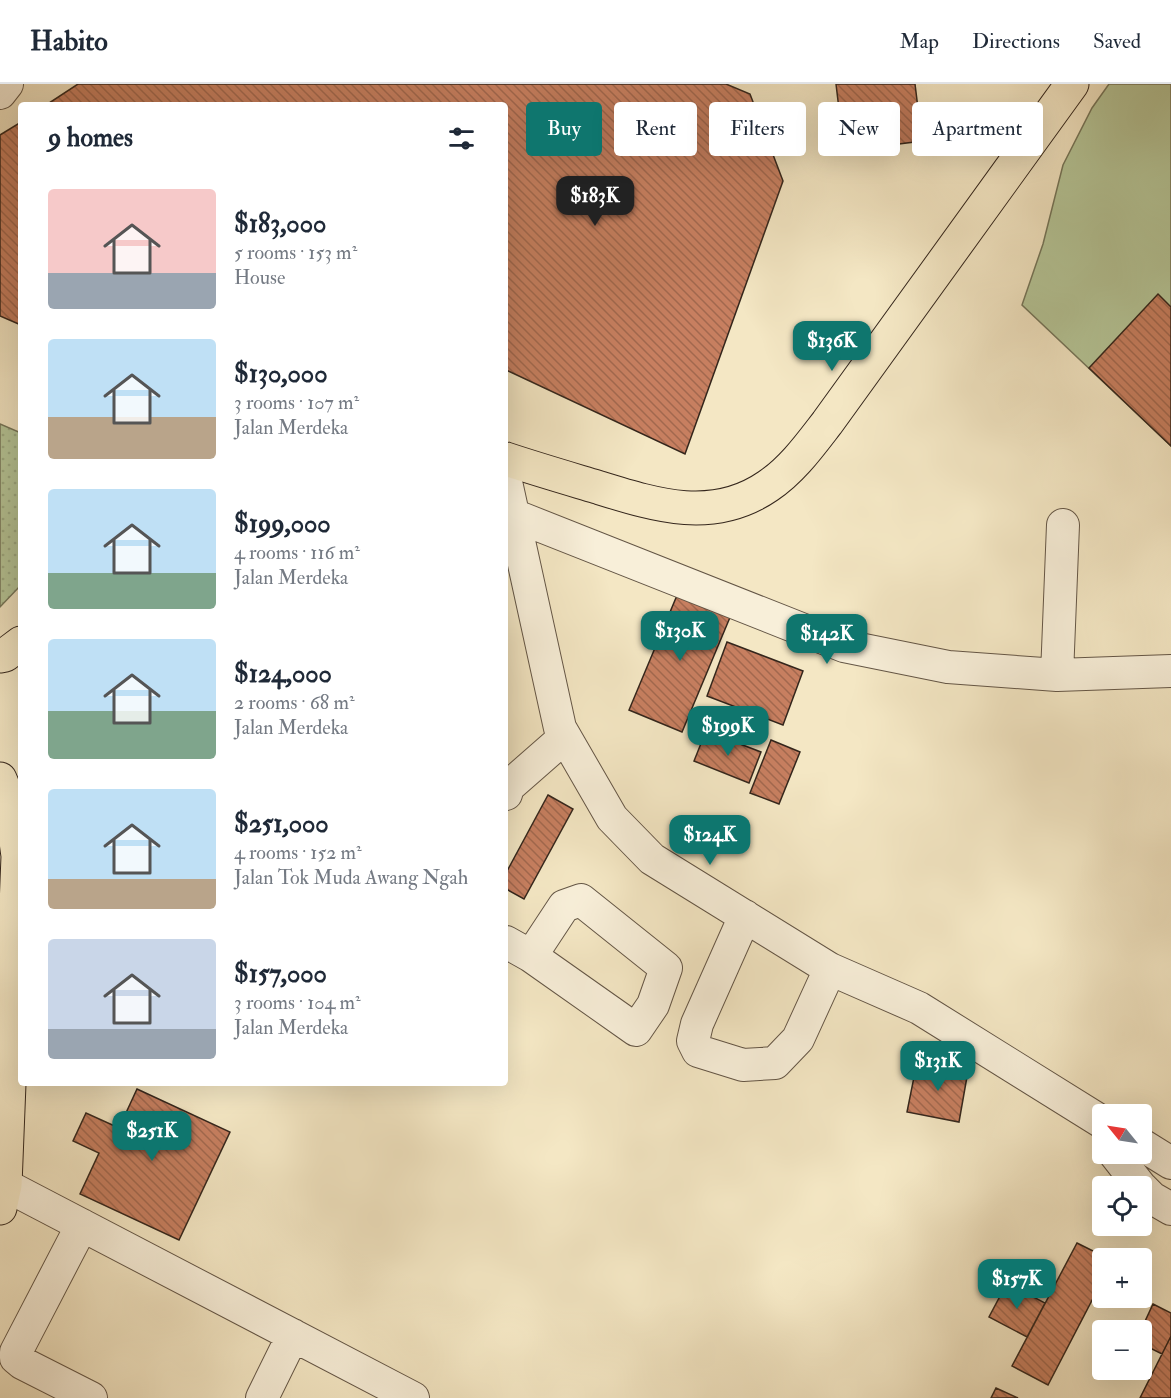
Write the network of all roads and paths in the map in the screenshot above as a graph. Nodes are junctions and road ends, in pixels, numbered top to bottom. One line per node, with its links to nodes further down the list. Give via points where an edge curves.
1 (7, 84): 3 (street)
2 (1072, 84): 4 (main road, via 827,423 801,456 768,486 731,505 691,509 653,504)
3 (0, 93)
4 (508, 460)
5 (508, 491): 6 (street)
6 (513, 515): 11 (street, via 844,646 948,666); 12 (street)
7 (1063, 525): 11 (street)
8 (18, 646): 9 (main road)
9 (0, 656)
10 (1171, 670): 11 (street)
11 (1057, 675)
12 (565, 737): 14 (street); 16 (street, via 612,818 652,859)
13 (0, 779): 15 (main road)
14 (508, 787)
15 (18, 840)
16 (745, 916): 18 (street); 18 (street, via 697,1024 693,1041 698,1051 743,1065 775,1064 798,1039)
17 (18, 950): 24 (main road)
18 (830, 969): 19 (street, via 919,1008)
19 (1092, 1116)
20 (1152, 1151): 21 (street)
21 (1171, 1163)
22 (1123, 1164): 23 (street)
23 (1132, 1176)
24 (3, 1197): 27 (street)
25 (1152, 1198): 26 (street)
26 (1171, 1209)
27 (82, 1225): 28 (street); 29 (street, via 16,1358)
28 (293, 1335): 30 (street); 31 (street)
29 (91, 1398)
30 (262, 1398)
31 (413, 1398)

